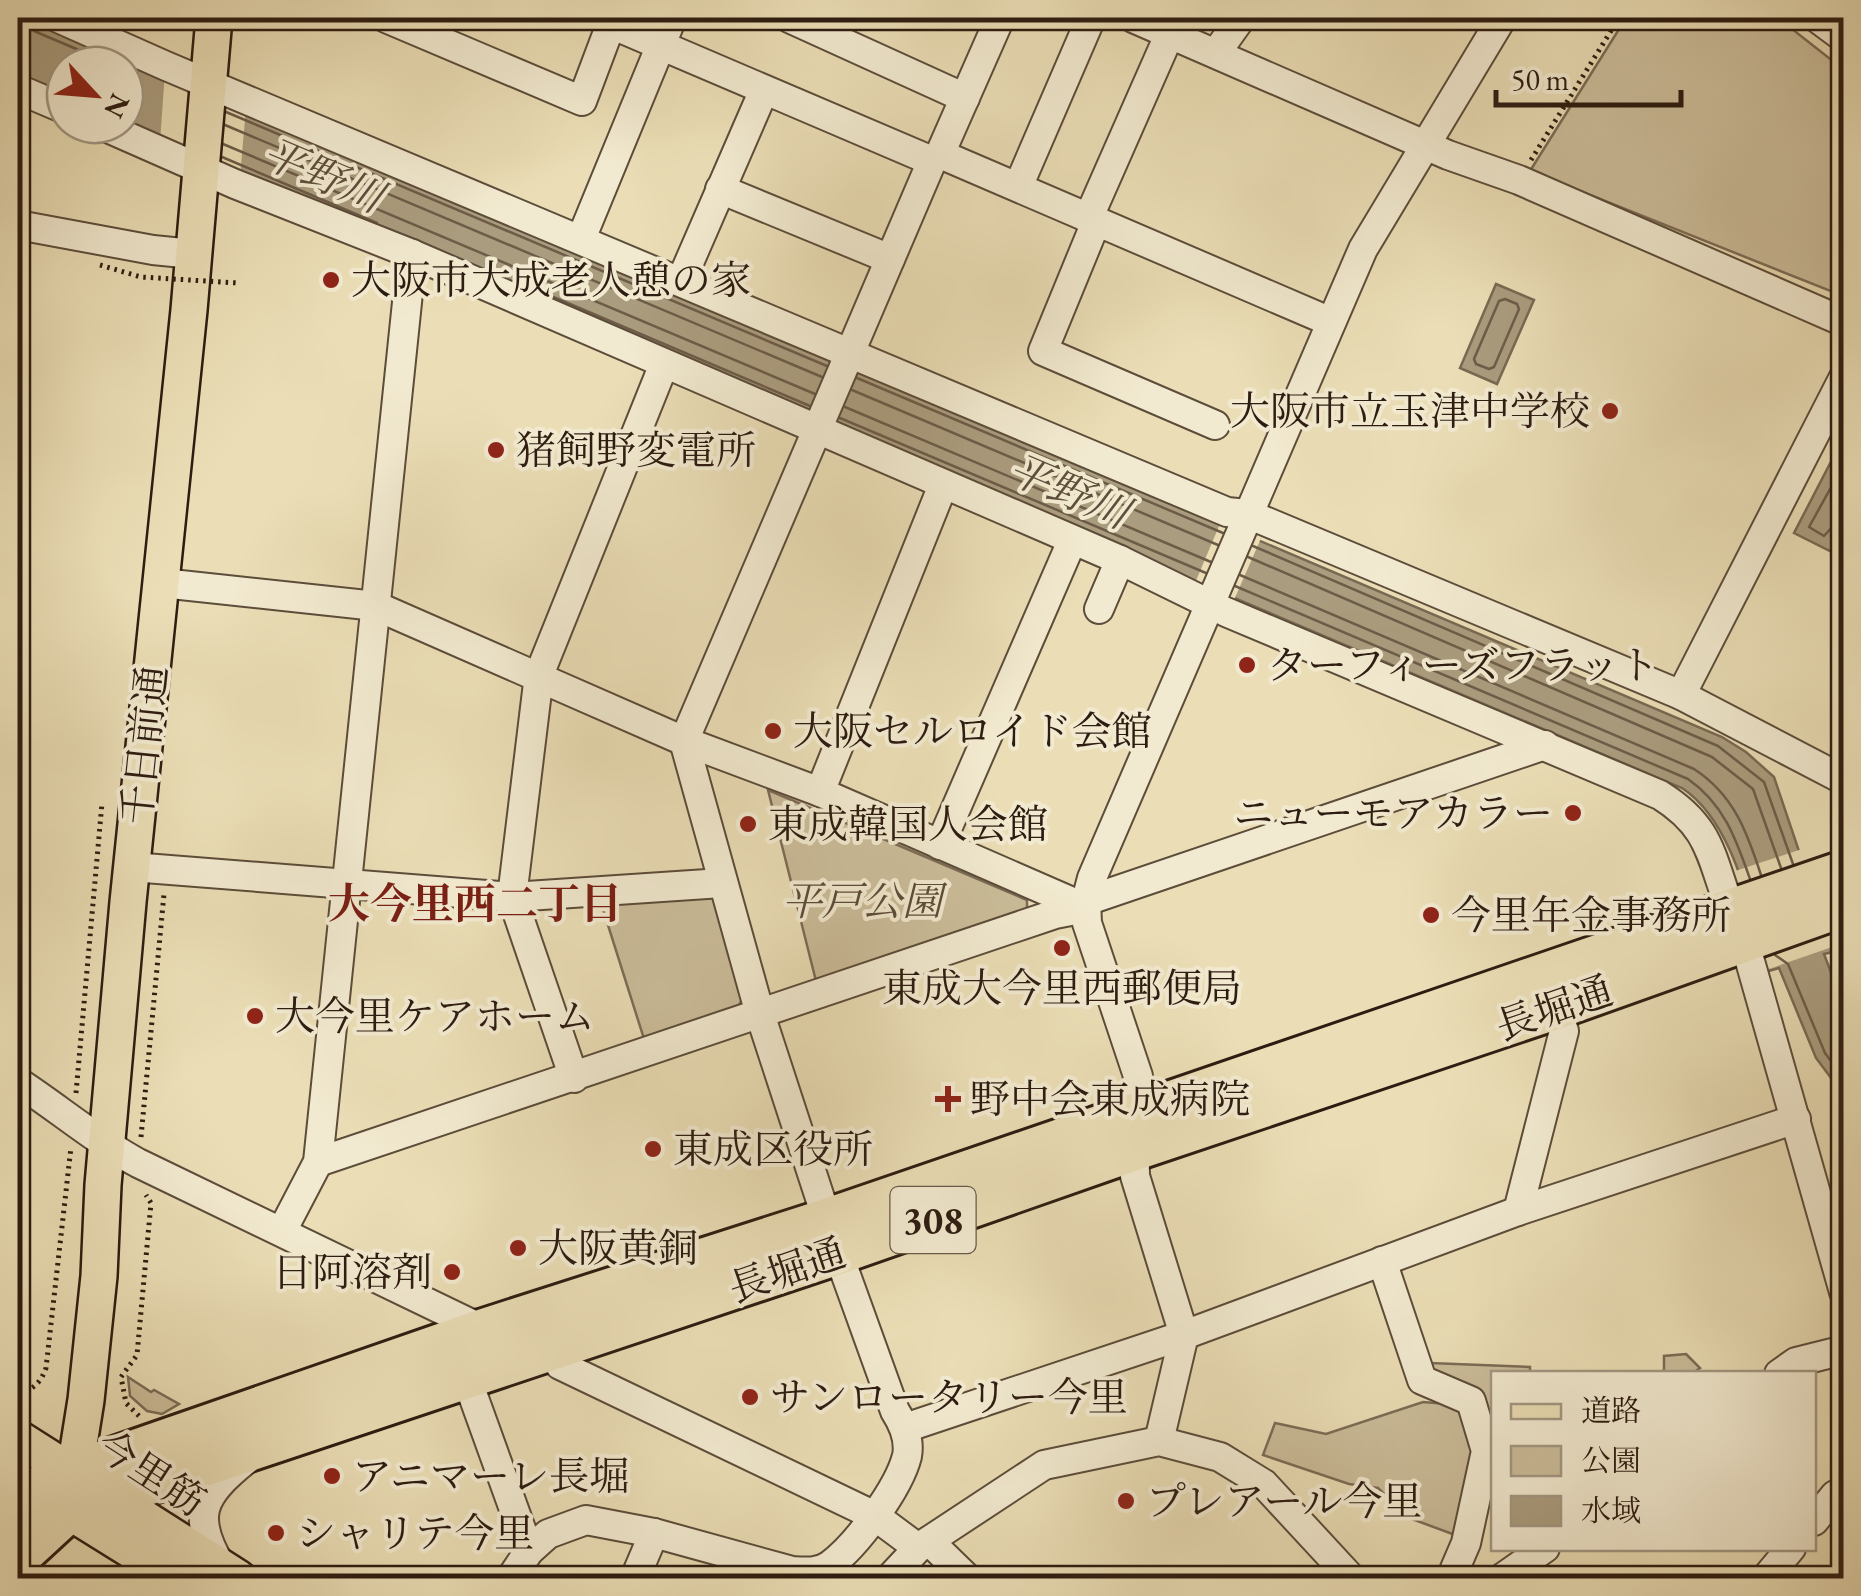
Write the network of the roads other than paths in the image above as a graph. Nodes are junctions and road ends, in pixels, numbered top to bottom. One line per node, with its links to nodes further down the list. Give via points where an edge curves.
1 (58, 18): 17 (street)
2 (214, 18): 17 (main road, 千日前通)
3 (386, 18): 12 (street)
4 (672, 18): 15 (street)
5 (789, 18): 20 (street)
6 (1000, 18): 20 (street)
7 (1091, 18): 26 (street)
8 (1132, 18): 13 (street)
9 (1241, 18): 16 (street)
10 (1502, 18): 23 (street)
11 (1818, 18): 14 (street)
12 (416, 24): 15 (street, via 582,100 611,24)
13 (1170, 33): 16 (street); 28 (street)
14 (1844, 38)
15 (660, 45): 19 (street); 30 (street)
16 (1216, 52): 23 (street)
17 (207, 86): 25 (main road, 千日前通); 30 (street)
18 (18, 89): 21 (street)
19 (764, 90): 24 (street); 27 (street)
20 (964, 98): 24 (street)
21 (45, 101)
22 (145, 142): 25 (street)
23 (1424, 145): 35 (street, via 1362,249); 36 (street)
24 (936, 157): 26 (street); 33 (street)
25 (200, 163): 31 (main road, 千日前通); 32 (street)
26 (1018, 187): 28 (street)
27 (720, 189): 33 (street); 34 (street)
28 (1092, 221): 35 (street); 40 (street, via 1043,351)
29 (18, 225): 31 (street)
30 (581, 238): 34 (street)
31 (193, 254): 46 (main road, 千日前通)
32 (412, 254): 38 (street); 48 (street)
33 (890, 258): 37 (street)
34 (681, 281): 37 (street)
35 (1331, 322): 43 (street)
36 (1844, 322)
37 (848, 357): 41 (street); 43 (street)
38 (664, 364): 41 (street); 50 (street)
39 (1844, 377): 51 (street)
40 (1215, 425)
41 (818, 427): 42 (street); 52 (street)
42 (943, 485): 44 (street); 55 (street)
43 (1245, 521): 47 (street); 51 (street)
44 (1072, 541): 45 (street); 56 (street)
45 (1120, 560): 47 (street); 49 (street)
46 (162, 583): 48 (street); 57 (main road, 千日前通)
47 (1213, 597): 53 (street, via 1226,612); 62 (street)
48 (376, 606): 50 (street); 59 (street)
49 (1099, 609)
50 (539, 675): 52 (street); 60 (street)
51 (1680, 695): 54 (street)
52 (684, 741): 55 (street); 58 (street)
53 (1545, 745): 62 (street); 63 (street, via 1690,815)
54 (1844, 780)
55 (820, 792): 56 (street)
56 (940, 845): 62 (street)
57 (132, 866): 59 (street); 70 (main road, 千日前通)
58 (722, 883): 60 (street); 65 (street)
59 (346, 885): 60 (street); 71 (street)
60 (512, 898): 66 (street)
61 (1835, 899): 63 (highway, 長堀通 / 308)
62 (1086, 905): 65 (street); 69 (street, via 1138,1076)
63 (1743, 922): 64 (highway, 長堀通 / 308); 68 (street)
64 (1549, 991): 69 (highway, 長堀通 / 308); 72 (street, via 1564,1031)
65 (760, 1014): 66 (street); 74 (street)
66 (574, 1078): 71 (street)
67 (18, 1082): 70 (street)
68 (1796, 1119): 72 (street); 76 (street)
69 (1134, 1131): 74 (highway, 長堀通 / 308); 78 (street, via 1135,1176)
70 (106, 1146): 73 (street); 89 (main road, 千日前通)
71 (318, 1162): 73 (street)
72 (1518, 1211): 75 (street)
73 (282, 1231): 77 (street)
74 (833, 1237): 77 (highway, 長堀通 / 308); 79 (highway, 長堀通 / 308); 83 (street)
75 (1382, 1261): 78 (street); 105 (street, via 1422,1380 1471,1401 1486,1451 1466,1543)
76 (1844, 1292)
77 (484, 1330): 89 (highway, 長堀通 / 308)
78 (1184, 1334): 83 (street); 85 (street)
79 (554, 1349): 82 (highway, 長堀通 / 308); 90 (street, via 560,1365)
80 (1844, 1350): 81 (street)
81 (1783, 1371)
82 (467, 1379): 86 (highway, 長堀通 / 308); 94 (street)
83 (905, 1428): 90 (street, via 908,1453)
84 (18, 1438): 89 (main road, 今里筋)
85 (1160, 1441): 93 (street, via 1044,1465); 104 (street, via 1220,1458 1264,1484)
86 (260, 1448): 89 (highway, 長堀通 / 308); 98 (street, via 222,1482 204,1511 206,1541)
87 (1844, 1491): 91 (street)
88 (22, 1493): 89 (highway, 308)
89 (84, 1494): 97 (highway, 308); 98 (main road, 今里筋); 99 (main road, 今里筋)
90 (875, 1516): 92 (street, via 829,1566 813,1572); 93 (street)
91 (1816, 1518)
92 (654, 1533): 94 (street, via 586,1520 548,1534); 101 (street)
93 (923, 1545): 102 (street); 103 (street)
94 (529, 1551): 100 (street)
95 (1541, 1551): 106 (street)
96 (1788, 1551): 107 (street)
97 (18, 1557)
98 (230, 1573)
99 (176, 1578)
100 (512, 1578)
101 (635, 1578)
102 (890, 1578)
103 (967, 1578)
104 (1351, 1578)
105 (1451, 1578)
106 (1502, 1578)
107 (1766, 1578)

